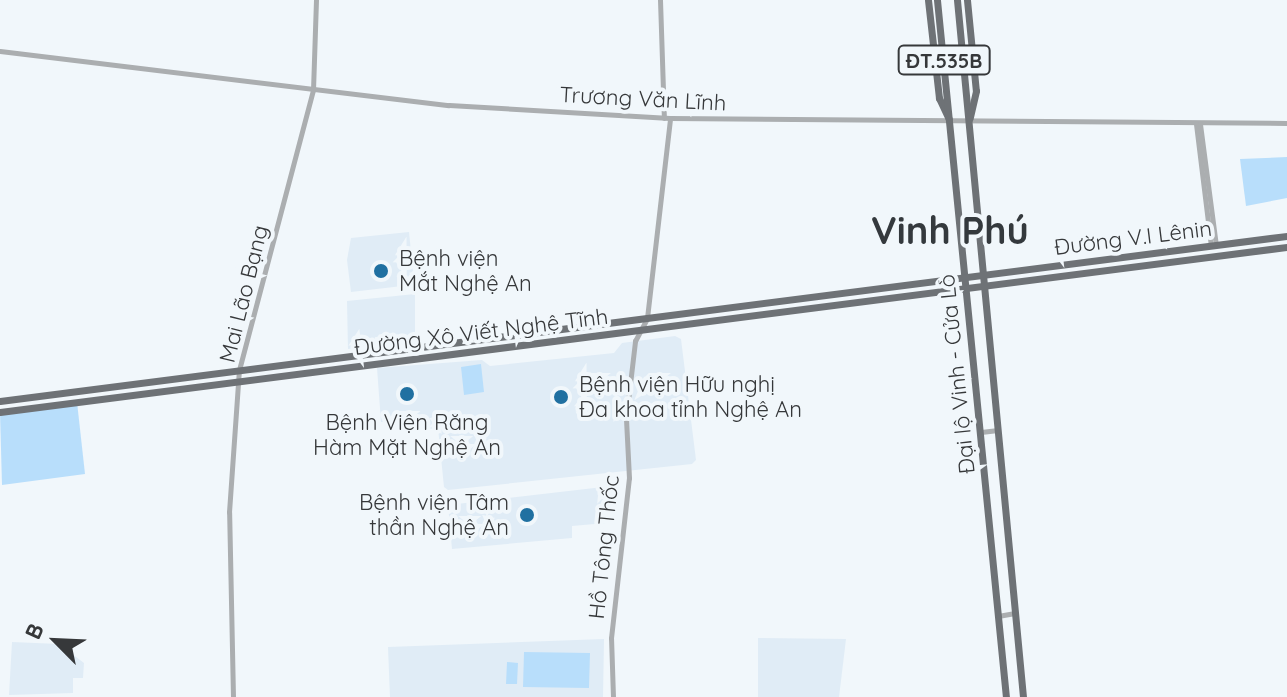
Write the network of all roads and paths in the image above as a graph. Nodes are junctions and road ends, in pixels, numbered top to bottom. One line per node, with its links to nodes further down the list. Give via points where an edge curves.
1 (316, 0): 8 (street, Mai Lão Bạng)
2 (660, 0): 9 (street, Hồ Tông Thốc)
3 (928, 0): 11 (main road, via 939,98)
4 (937, 0): 11 (main road, Đại lộ Vinh - Cửa Lò / ĐT.535B)
5 (957, 0): 10 (main road, Đại lộ Vinh - Cửa Lò / ĐT.535B)
6 (967, 0): 10 (main road, via 976,95)
7 (0, 51): 8 (street, Trương Văn Lĩnh)
8 (313, 90): 9 (street, Trương Văn Lĩnh, via 475,107); 33 (street, Mai Lão Bạng)
9 (667, 118): 11 (street, Trương Văn Lĩnh); 25 (street, Hồ Tông Thốc)
10 (969, 120): 11 (street, Trương Văn Lĩnh); 13 (street, Trương Văn Lĩnh); 15 (main road, Đại lộ Vinh - Cửa Lò)
11 (950, 121): 17 (main road, Đại lộ Vinh - Cửa Lò)
12 (1287, 123): 13 (street, Trương Văn Lĩnh)
13 (1198, 124): 16 (street)
14 (1287, 236): 16 (main road, Đường V.I Lênin)
15 (980, 246): 17 (main road, via 972,255); 21 (main road, Đại lộ Vinh - Cửa Lò)
16 (1214, 246): 19 (main road, Đường V.I Lênin)
17 (963, 247): 22 (main road, Đại lộ Vinh - Cửa Lò)
18 (1287, 247): 20 (main road, Đường V.I Lênin)
19 (1200, 248): 20 (main road); 21 (main road, Đường V.I Lênin)
20 (1201, 258): 23 (main road, Đường V.I Lênin)
21 (983, 275): 22 (main road, Đường V.I Lênin); 23 (main road, Đại lộ Vinh - Cửa Lò)
22 (966, 277): 24 (main road, Đại lộ Vinh - Cửa Lò); 25 (main road, Đường Xô Viết Nghệ Tĩnh)
23 (984, 285): 24 (main road, Đường V.I Lênin); 26 (main road, Đại lộ Vinh - Cửa Lò)
24 (967, 287): 27 (main road, Đại lộ Vinh - Cửa Lò); 28 (main road, Đường Xô Viết Nghệ Tĩnh)
25 (647, 318): 28 (street, Hồ Tông Thốc); 29 (main road, Đường Xô Viết Nghệ Tĩnh)
26 (987, 319): 27 (main road, via 978,312); 39 (main road, Đại lộ Vinh - Cửa Lò)
27 (970, 321): 40 (main road, Đại lộ Vinh - Cửa Lò)
28 (641, 330): 31 (main road, Đường Xô Viết Nghệ Tĩnh); 44 (street, Hồ Tông Thốc, via 635,341 626,425 629,478 611,638)
29 (500, 337): 30 (main road, Đường Xô Viết Nghệ Tĩnh); 31 (main road)
30 (427, 346): 32 (main road); 33 (main road, Đường Xô Viết Nghệ Tĩnh)
31 (501, 347): 32 (main road, Đường Xô Viết Nghệ Tĩnh)
32 (428, 357): 34 (main road, Đường Xô Viết Nghệ Tĩnh)
33 (239, 370): 34 (street, Mai Lão Bạng); 35 (main road, Đường Xô Viết Nghệ Tĩnh)
34 (239, 381): 37 (main road, Đường Xô Viết Nghệ Tĩnh); 43 (street, Mai Lão Bạng, via 229,512)
35 (41, 396): 36 (main road, Đường Xô Viết Nghệ Tĩnh); 37 (main road)
36 (0, 401)
37 (43, 407): 38 (main road, Đường Xô Viết Nghệ Tĩnh)
38 (0, 412)
39 (998, 430): 40 (street); 41 (main road, Đại lộ Vinh - Cửa Lò)
40 (981, 432): 42 (main road, Đại lộ Vinh - Cửa Lò)
41 (1015, 613): 42 (street); 46 (main road, Đại lộ Vinh - Cửa Lò)
42 (998, 616): 45 (main road, Đại lộ Vinh - Cửa Lò)
43 (233, 697)
44 (613, 697)
45 (1006, 697)
46 (1023, 697)

